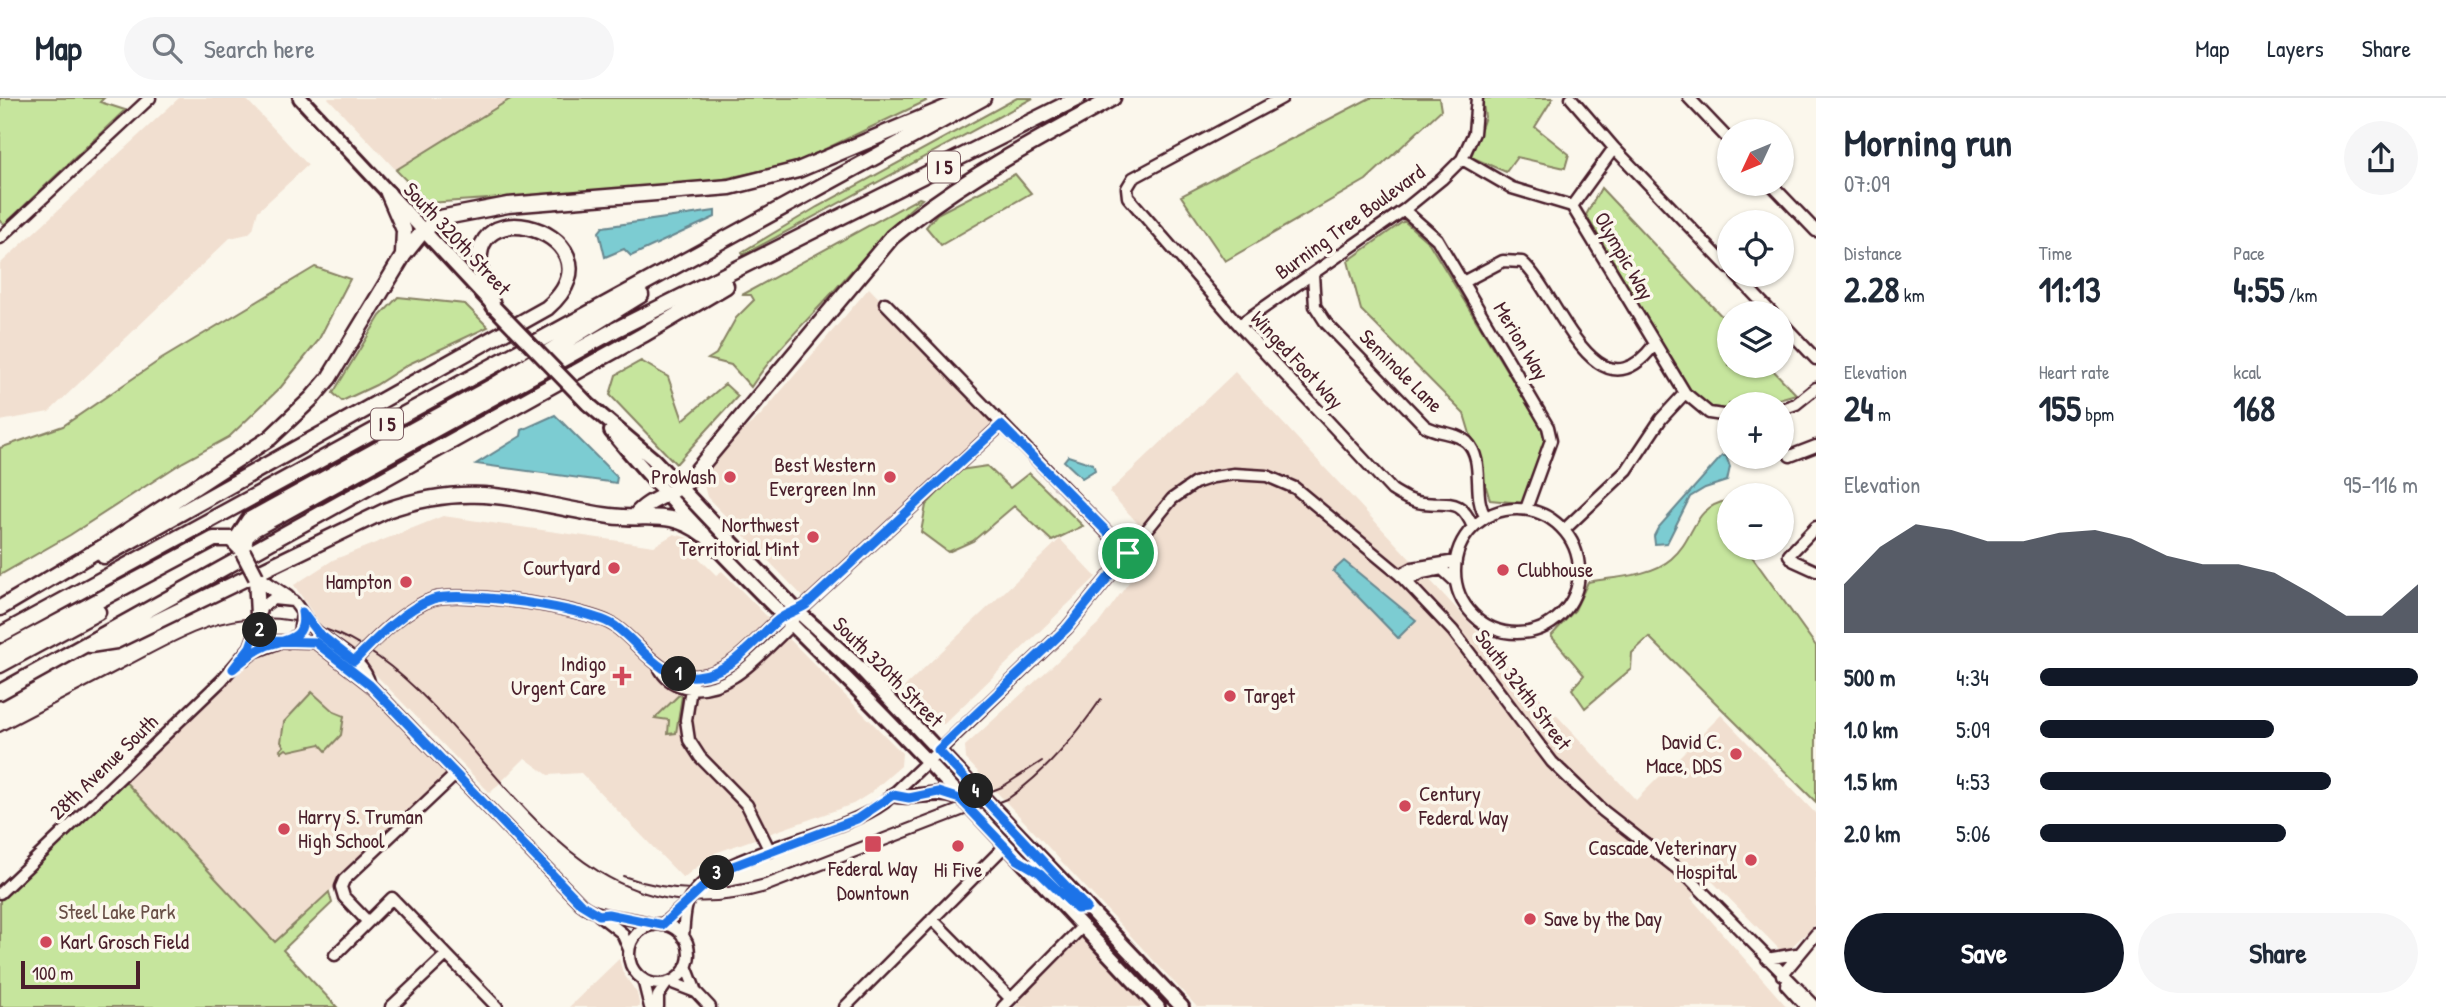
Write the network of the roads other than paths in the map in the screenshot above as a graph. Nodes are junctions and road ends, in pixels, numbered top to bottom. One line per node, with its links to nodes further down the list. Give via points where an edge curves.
1 (150, 98): 22 (street)
2 (300, 98): 14 (main road, South 320th Street)
3 (968, 98): 19 (highway, via 847,152 780,176 676,194 468,210 440,218)
4 (982, 98): 18 (highway, I 5)
5 (1078, 98): 21 (highway, I 5)
6 (1113, 98): 43 (highway, via 957,188 892,237)
7 (1282, 98): 31 (street, Winged Foot Way, via 1133,178 1127,188 1129,200)
8 (1477, 98): 13 (street, Burning Tree Boulevard, via 1474,133)
9 (1571, 98): 12 (street)
10 (1689, 98): 11 (street)
11 (1717, 127)
12 (1614, 148): 16 (street); 23 (street)
13 (1462, 159): 16 (street, Olympic Way, via 1512,188); 17 (street, Burning Tree Boulevard)
14 (388, 193): 19 (main road, South 320th Street); 24 (highway, via 404,230)
15 (1782, 196): 20 (street)
16 (1572, 206): 33 (street, Olympic Way)
17 (1404, 210): 25 (street, Burning Tree Boulevard); 26 (street, Merion Way, via 1437,239)
18 (773, 213): 47 (highway, via 493,386); 70 (highway, I 5)
19 (423, 231): 24 (highway); 30 (main road, South 320th Street)
20 (1816, 232)
21 (810, 235): 47 (highway, via 615,330); 72 (highway, I 5, via 643,335)
22 (0, 238)
23 (1717, 255)
24 (403, 256): 65 (highway, via 341,361 312,398 277,431 225,469)
25 (1313, 274): 31 (street, Burning Tree Boulevard); 46 (street, Seminole Lane, via 1315,306 1326,323 1425,426 1470,445)
26 (1464, 282): 33 (street, via 1503,261 1522,262 1532,270 1582,350 1598,364 1629,366); 48 (street, Merion Way, via 1551,434)
27 (1747, 287): 28 (street)
28 (1760, 301)
29 (885, 303): 40 (street)
30 (494, 307): 37 (main road, South 320th Street, bridge); 65 (highway, via 478,268 484,244 512,225 544,232 564,253 569,272 565,288 547,308 108,555)
31 (1239, 326): 45 (street, Winged Foot Way, via 1392,490 1413,501)
32 (1794, 336): 34 (street)
33 (1654, 345): 36 (street, Olympic Way)
34 (1816, 359)
35 (1816, 388): 38 (street)
36 (1685, 393): 39 (street); 54 (street, via 1661,419 1627,470)
37 (588, 404): 43 (main road, South 320th Street); 44 (main road, South 320th Street)
38 (1794, 405)
39 (1717, 414)
40 (1001, 425): 57 (street); 66 (street)
41 (1816, 446): 42 (street)
42 (1794, 454)
43 (681, 488): 44 (highway); 66 (main road, South 320th Street)
44 (665, 494): 50 (highway); 55 (main road, South 320th Street)
45 (1459, 506): 46 (street, Winged Foot Way); 52 (street)
46 (1479, 508): 49 (street, Winged Foot Way); 51 (street)
47 (278, 509): 56 (highway, via 249,533)
48 (1526, 509): 49 (street); 54 (street)
49 (1506, 510): 51 (street)
50 (635, 516): 55 (highway, via 678,519); 72 (highway, via 499,495 427,497 387,510 116,641)
51 (1486, 517): 52 (street)
52 (1473, 527): 59 (street)
53 (1816, 527): 60 (street, via 1790,556)
54 (1564, 530): 62 (street, via 1578,560 1577,583 1569,604 1552,623 1528,632 1505,632 1479,621 1463,603)
55 (703, 534): 69 (main road, South 320th Street)
56 (240, 547): 58 (highway, via 216,547); 63 (highway, bridge)
57 (1128, 553): 61 (street, South 324th Street, via 1172,499 1195,483 1234,474 1267,476 1295,488); 82 (street, via 1067,628)
58 (188, 557): 73 (highway); 75 (highway)
59 (1455, 561): 61 (street, via 1413,568); 62 (street)
60 (1816, 570)
61 (1403, 578): 62 (street, via 1442,569); 104 (street, South 324th Street, via 1453,631 1560,769 1602,810 1688,877)
62 (1455, 581)
63 (264, 591): 64 (highway); 68 (highway)
64 (287, 598): 67 (street); 68 (street, via 273,599)
65 (6, 605)
66 (797, 611): 69 (street); 82 (main road, South 320th Street, via 859,667)
67 (302, 612): 71 (street, via 302,626); 74 (street, via 317,632)
68 (258, 620): 71 (street, via 265,637); 77 (street, 28th Avenue South, via 250,647)
69 (786, 622): 78 (street, via 717,671); 80 (street, via 734,677 711,687); 83 (main road, South 320th Street)
70 (0, 635)
71 (283, 642): 77 (street, 28th Avenue South, via 254,652); 79 (street, via 315,642)
72 (81, 646): 81 (highway, I 5)
73 (0, 653)
74 (354, 661): 76 (street, via 430,600 458,595 593,615 615,626); 79 (street, via 368,675)
75 (0, 665)
76 (659, 667): 78 (street); 80 (street, via 671,682)
77 (233, 669): 90 (street, 28th Avenue South)
78 (693, 676): 80 (street)
79 (370, 685): 84 (street)
80 (692, 688): 88 (street, via 686,720 691,744 747,805)
81 (0, 692)
82 (938, 750): 83 (street); 92 (main road, South 320th Street)
83 (926, 763): 85 (street); 86 (main road, South 320th Street)
84 (455, 775): 93 (street, via 581,904); 95 (street, via 344,880 344,897)
85 (893, 795): 86 (main road, via 909,798 938,792); 88 (street, via 857,819)
86 (960, 799): 87 (main road, South 320th Street)
87 (1004, 846): 89 (main road, South 320th Street); 94 (street)
88 (770, 851): 91 (street, via 720,871)
89 (1018, 860): 92 (main road, via 1040,873 1077,909); 97 (main road, South 320th Street)
90 (0, 893)
91 (686, 904): 96 (street); 99 (street)
92 (1087, 908): 106 (main road, South 320th Street)
93 (599, 915): 96 (street); 100 (street, via 622,933)
94 (932, 919): 111 (street); 112 (street)
95 (368, 922): 102 (street); 103 (street, via 392,898)
96 (657, 925): 99 (street); 100 (street, via 635,936)
97 (1082, 927): 106 (main road, via 1093,925 1128,961); 111 (street); 118 (main road, South 320th Street)
98 (1816, 934): 101 (street)
99 (683, 937): 105 (street, via 688,948)
100 (629, 949): 108 (street, via 634,971)
101 (1796, 954): 104 (street); 107 (street)
102 (335, 955)
103 (446, 955): 113 (street); 114 (street)
104 (1767, 959): 107 (street, South 324th Street)
105 (686, 966): 109 (street); 110 (street)
106 (1147, 970): 119 (main road, South 320th Street)
107 (1782, 975): 120 (street, South 324th Street); 121 (street, South 324th Street)
108 (643, 979): 109 (street); 115 (street)
109 (668, 982): 110 (street); 116 (street, via 658,996)
110 (696, 992): 117 (street)
111 (1007, 1003)
112 (848, 1006)
113 (391, 1007)
114 (497, 1007)
115 (650, 1007)
116 (658, 1007)
117 (710, 1007)
118 (1158, 1007)
119 (1182, 1007)
120 (1806, 1007)
121 (1816, 1007)

